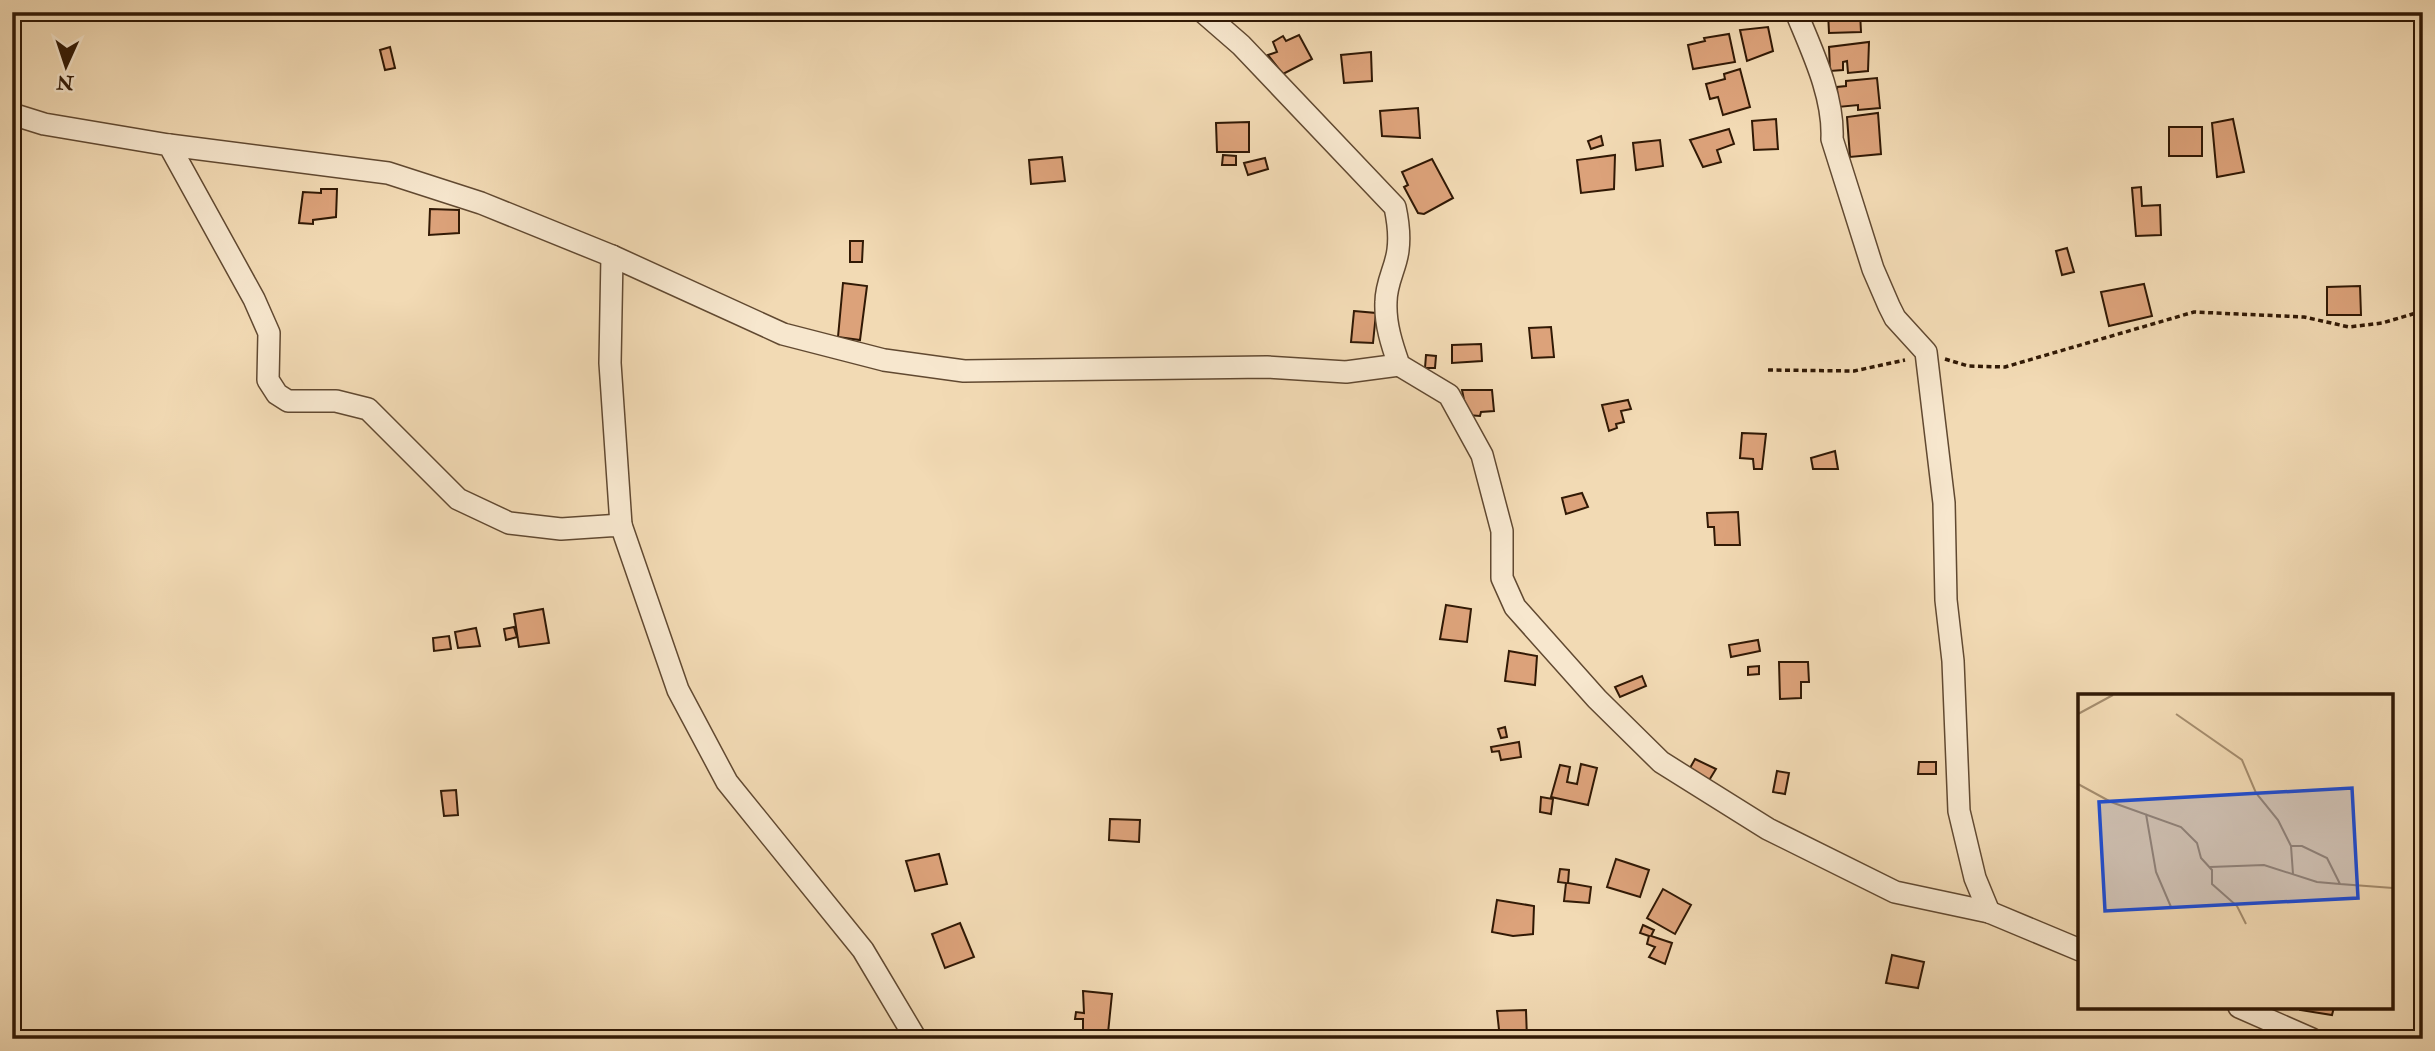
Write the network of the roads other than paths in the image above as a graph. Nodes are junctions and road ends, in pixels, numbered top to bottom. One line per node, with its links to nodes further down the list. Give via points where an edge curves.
1 (1203, 12): 6 (street, via 1241,45 1395,207 1398,252 1385,304)
2 (1796, 12): 8 (street, via 1833,118 1832,139 1873,269 1895,318 1926,352 1944,503 1959,811 1975,878)
3 (12, 114): 4 (street, via 44,124)
4 (169, 145): 5 (street, via 388,173 481,203); 7 (street, via 269,333 268,380 277,394 288,401 336,401 368,409 458,499 509,523 561,529)
5 (612, 256): 6 (street, via 783,334 897,362 964,371 1267,367 1346,372); 7 (street, via 610,363)
6 (1399, 366): 8 (street, via 1449,395 1482,455 1502,531 1502,578 1515,607 1661,762 1768,829 1895,892)
7 (621, 525): 11 (street, via 678,690 727,782 863,950)
8 (1989, 912): 9 (street)
9 (2078, 949)
10 (2244, 1009): 12 (street)
11 (916, 1039)
12 (2312, 1039)

